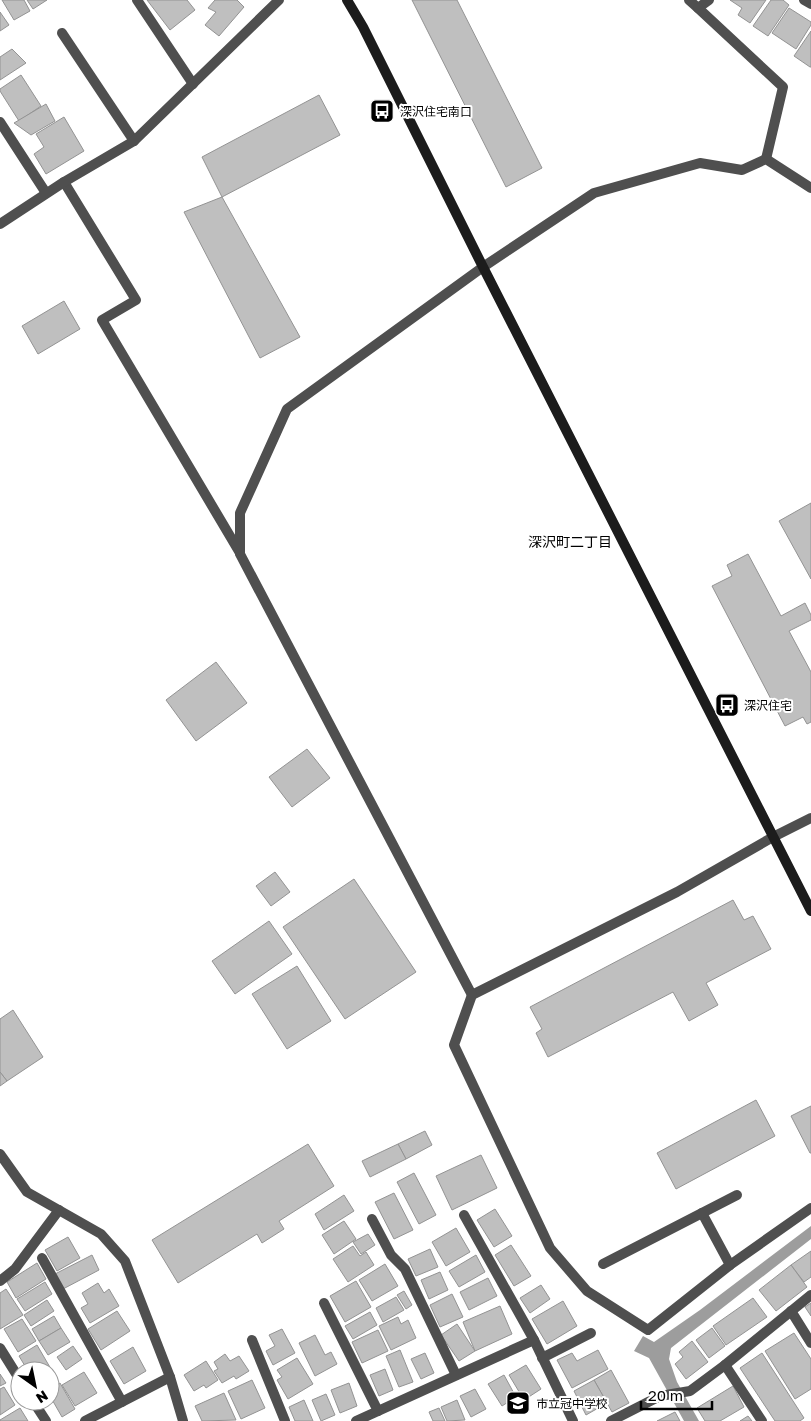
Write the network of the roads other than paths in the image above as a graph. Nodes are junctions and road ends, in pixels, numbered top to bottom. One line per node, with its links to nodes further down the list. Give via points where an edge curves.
1 (137, 0): 10 (street)
2 (280, 0): 10 (street)
3 (347, 0): 18 (street)
4 (689, 0): 8 (street)
5 (709, 0): 8 (street)
6 (804, 0): 7 (street)
7 (811, 4)
8 (698, 8): 13 (street, via 783,87)
9 (62, 33): 12 (street)
10 (193, 84): 12 (street)
11 (0, 122): 16 (street)
12 (134, 141): 14 (street)
13 (766, 159): 15 (street); 18 (street, via 742,170 700,163 594,193)
14 (64, 182): 16 (street); 19 (street, via 136,300 102,320)
15 (811, 188)
16 (46, 194): 17 (street)
17 (0, 224)
18 (483, 267): 19 (street, via 288,409 240,513); 21 (street)
19 (240, 554): 23 (street)
20 (811, 818): 21 (street)
21 (773, 837): 22 (street); 23 (street, via 677,892)
22 (811, 911)
23 (472, 994): 33 (street, via 454,1045 550,1248 586,1291 648,1330)
24 (0, 1154): 27 (street, via 27,1192)
25 (737, 1195): 28 (street)
26 (811, 1208): 33 (street)
27 (59, 1210): 34 (street, via 16,1269); 47 (street, via 101,1234 125,1261)
28 (702, 1213): 32 (street); 33 (street)
29 (464, 1215): 40 (street)
30 (372, 1218): 46 (street, via 391,1255 405,1269)
31 (42, 1258): 48 (street)
32 (603, 1264)
33 (730, 1265)
34 (0, 1281)
35 (811, 1295): 37 (street)
36 (324, 1303): 49 (street)
37 (791, 1312): 41 (street); 45 (street)
38 (591, 1334): 43 (street)
39 (252, 1340): 52 (street)
40 (534, 1340): 43 (street); 46 (street)
41 (811, 1343)
42 (0, 1348): 44 (street)
43 (542, 1358): 54 (street)
44 (10, 1364)
45 (725, 1365): 55 (street, via 690,1391 660,1396); 56 (street)
46 (456, 1375): 49 (street)
47 (170, 1378): 48 (street); 51 (street)
48 (122, 1402): 50 (street)
49 (378, 1411): 53 (street)
50 (85, 1421)
51 (184, 1421)
52 (285, 1421)
53 (356, 1421)
54 (573, 1421)
55 (611, 1421)
56 (762, 1421)

